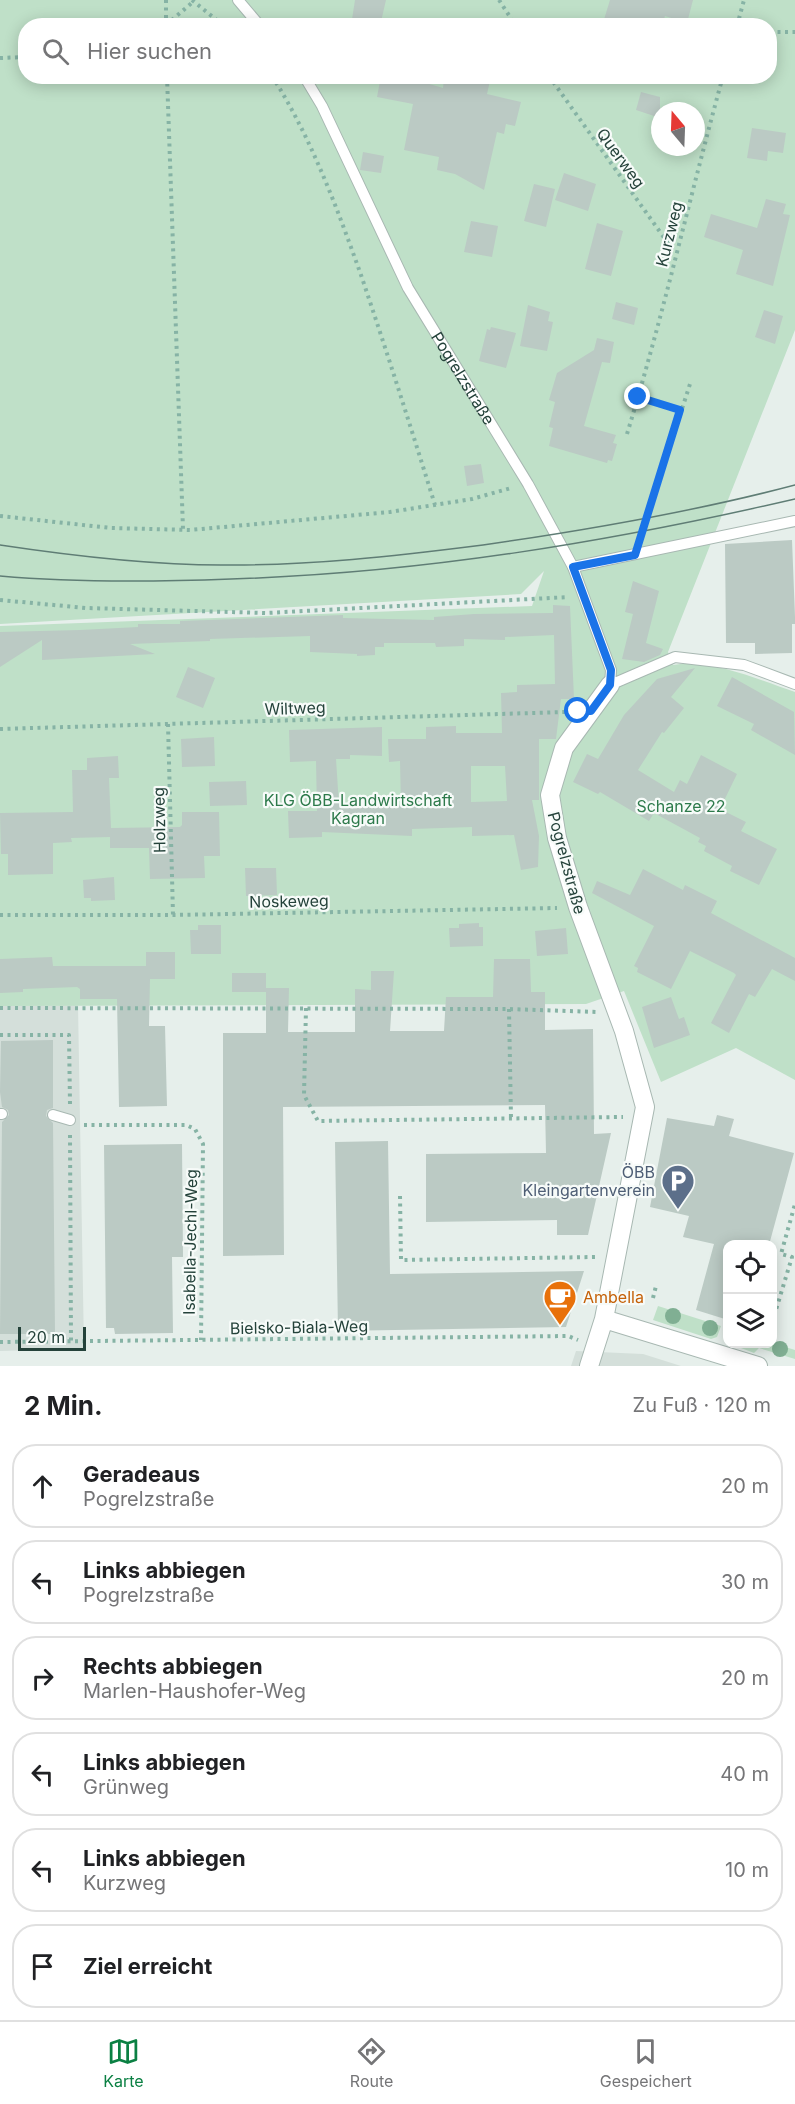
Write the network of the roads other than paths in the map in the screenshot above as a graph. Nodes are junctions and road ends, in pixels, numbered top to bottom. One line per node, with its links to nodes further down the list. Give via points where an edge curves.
1 (238, 0): 2 (lane)
2 (253, 18)
3 (309, 84): 5 (lane, Pogrelzstraße, via 408,288 528,484)
4 (795, 520): 5 (lane)
5 (573, 567): 7 (lane, Pogrelzstraße, via 611,670)
6 (795, 684): 7 (lane, via 744,665 675,657)
7 (610, 685): 10 (street, Pogrelzstraße, via 564,748 550,795 557,838 578,908 624,1030 645,1107)
8 (53, 1115): 9 (lane)
9 (70, 1120)
10 (604, 1319): 11 (street, Pogrelzstraße); 12 (street)
11 (589, 1366)
12 (758, 1366)

